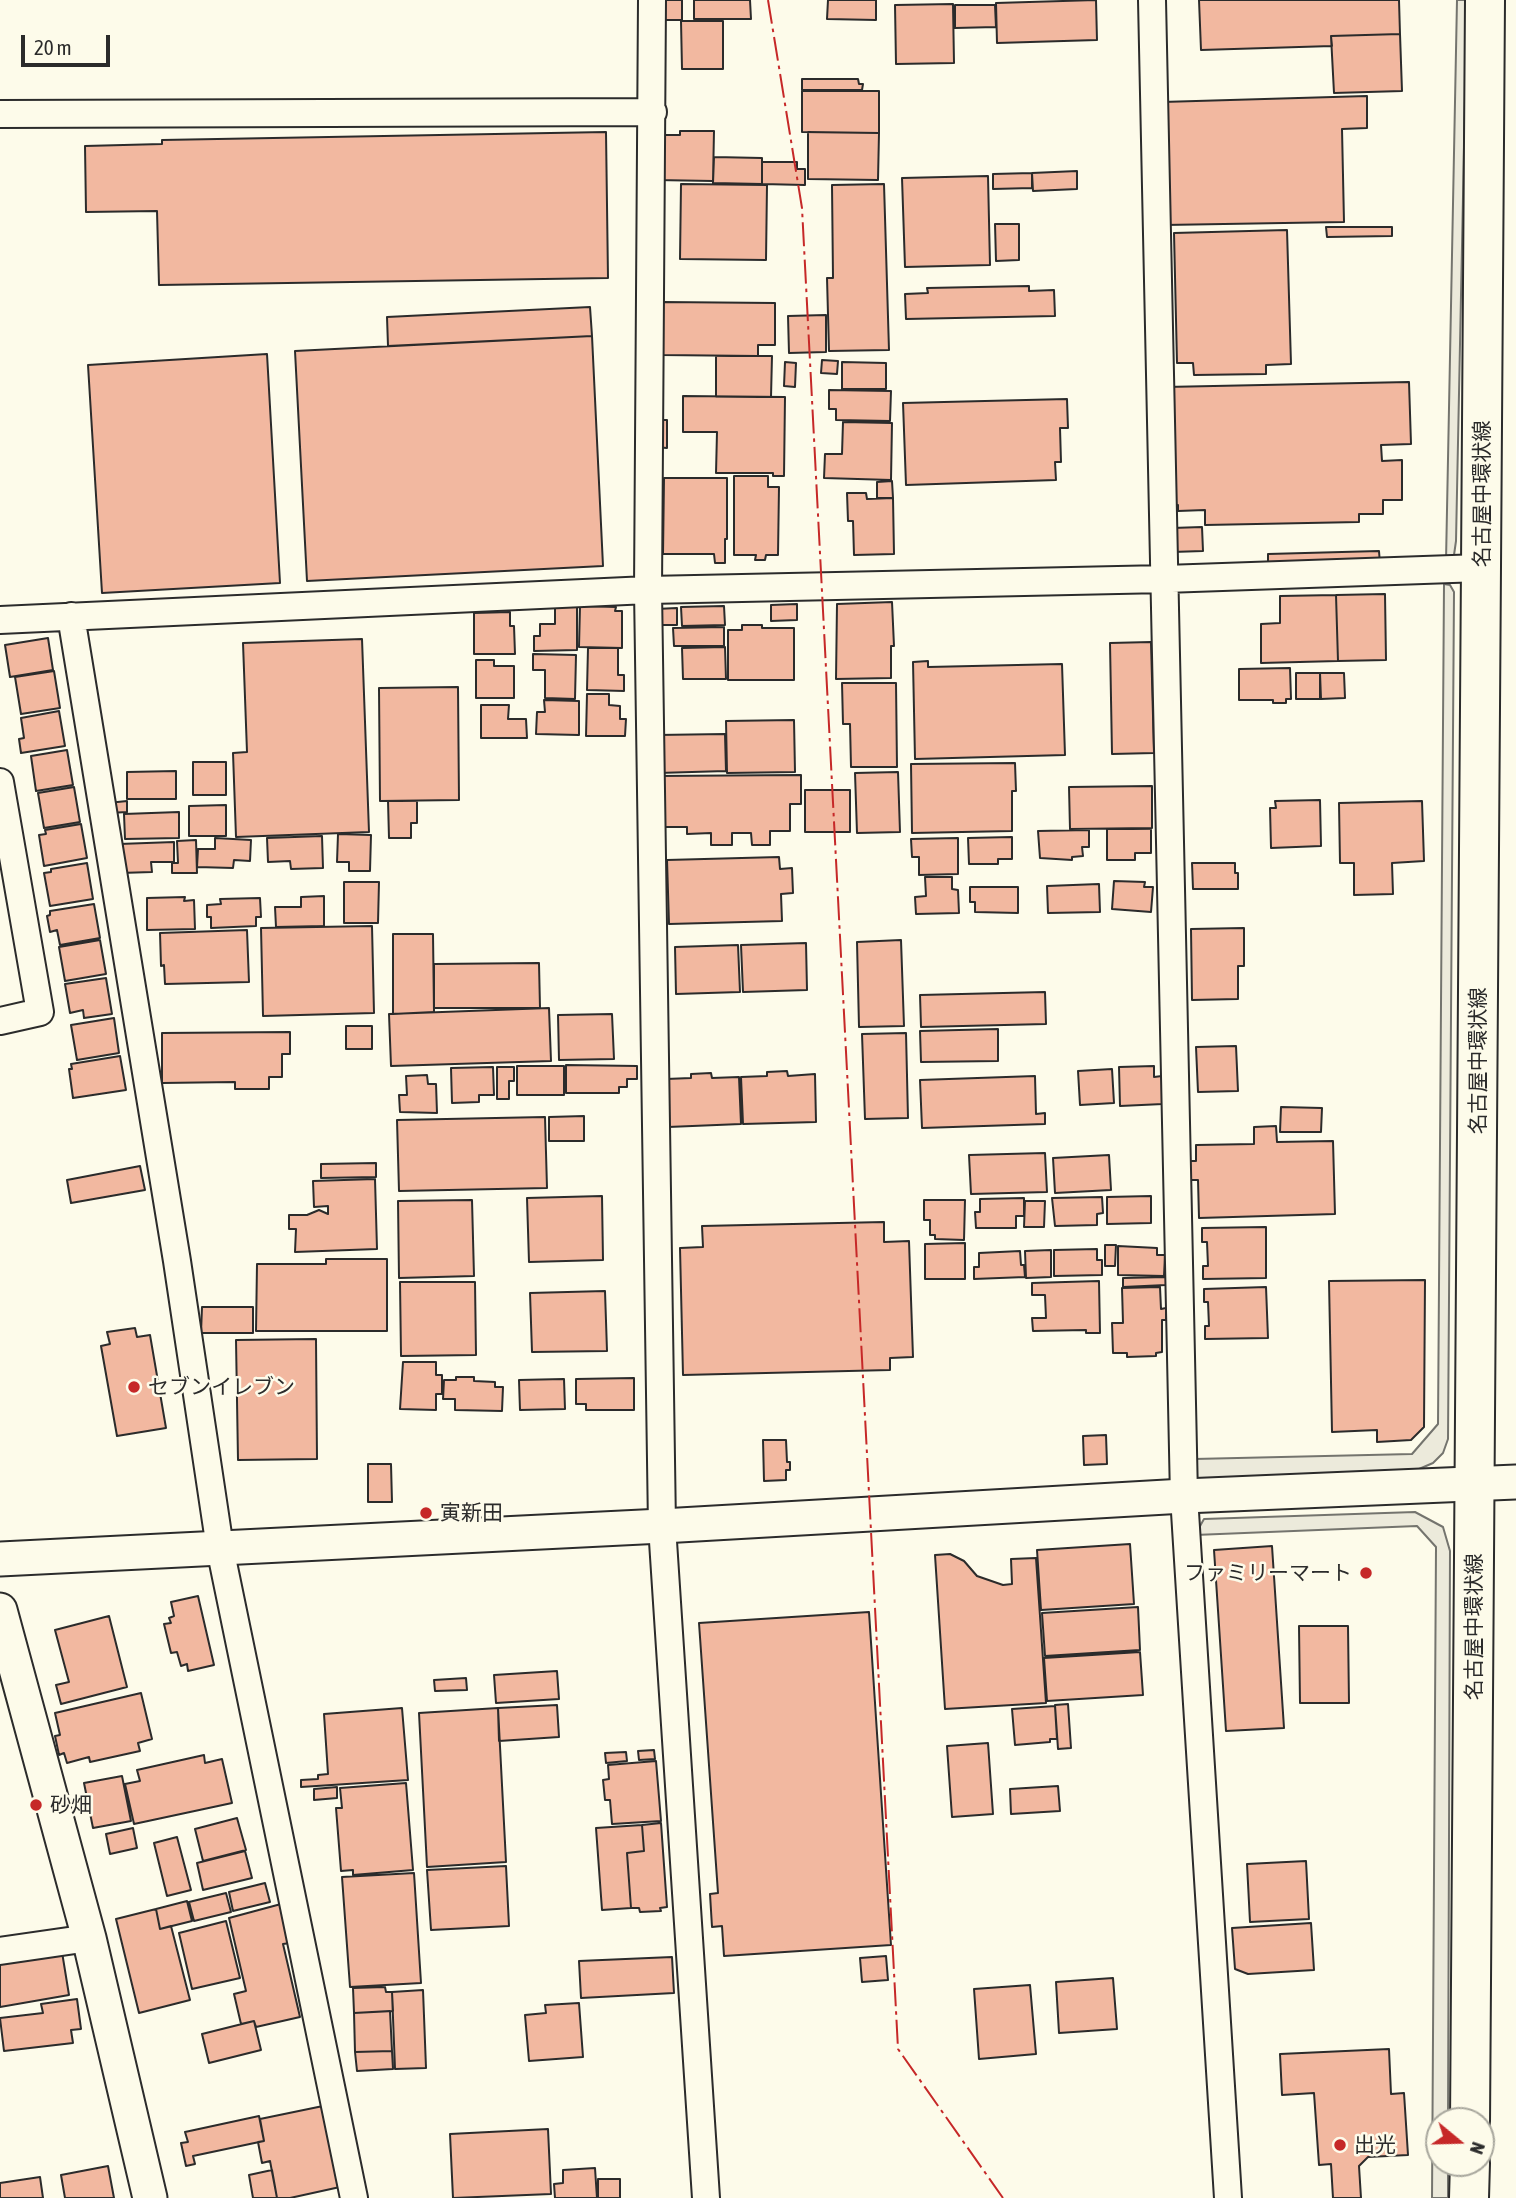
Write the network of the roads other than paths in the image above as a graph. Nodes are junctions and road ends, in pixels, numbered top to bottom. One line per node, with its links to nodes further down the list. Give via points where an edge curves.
1 (652, 0): 4 (street)
2 (1152, 0): 7 (street)
3 (1485, 0): 6 (main road, 名古屋中環状線)
4 (653, 112): 5 (street); 8 (street)
5 (0, 114)
6 (1481, 568): 7 (street); 14 (main road, 名古屋中環状線)
7 (1165, 579): 8 (street); 15 (street)
8 (648, 590): 9 (street); 16 (street)
9 (71, 616): 10 (street); 17 (street)
10 (0, 620)
11 (0, 782): 12 (street, via 40,1012)
12 (0, 1021)
13 (1516, 1482): 14 (street)
14 (1475, 1483): 15 (street); 22 (main road, 名古屋中環状線)
15 (1184, 1496): 16 (street); 27 (street)
16 (662, 1526): 17 (street); 26 (street)
17 (220, 1548): 18 (street); 25 (street)
18 (0, 1559)
19 (0, 1610): 20 (street)
20 (89, 1938): 21 (street); 24 (street)
21 (0, 1951)
22 (1470, 2107)
23 (1470, 2177): 28 (main road)
24 (150, 2198)
25 (354, 2198)
26 (706, 2198)
27 (1228, 2198)
28 (1469, 2198)

